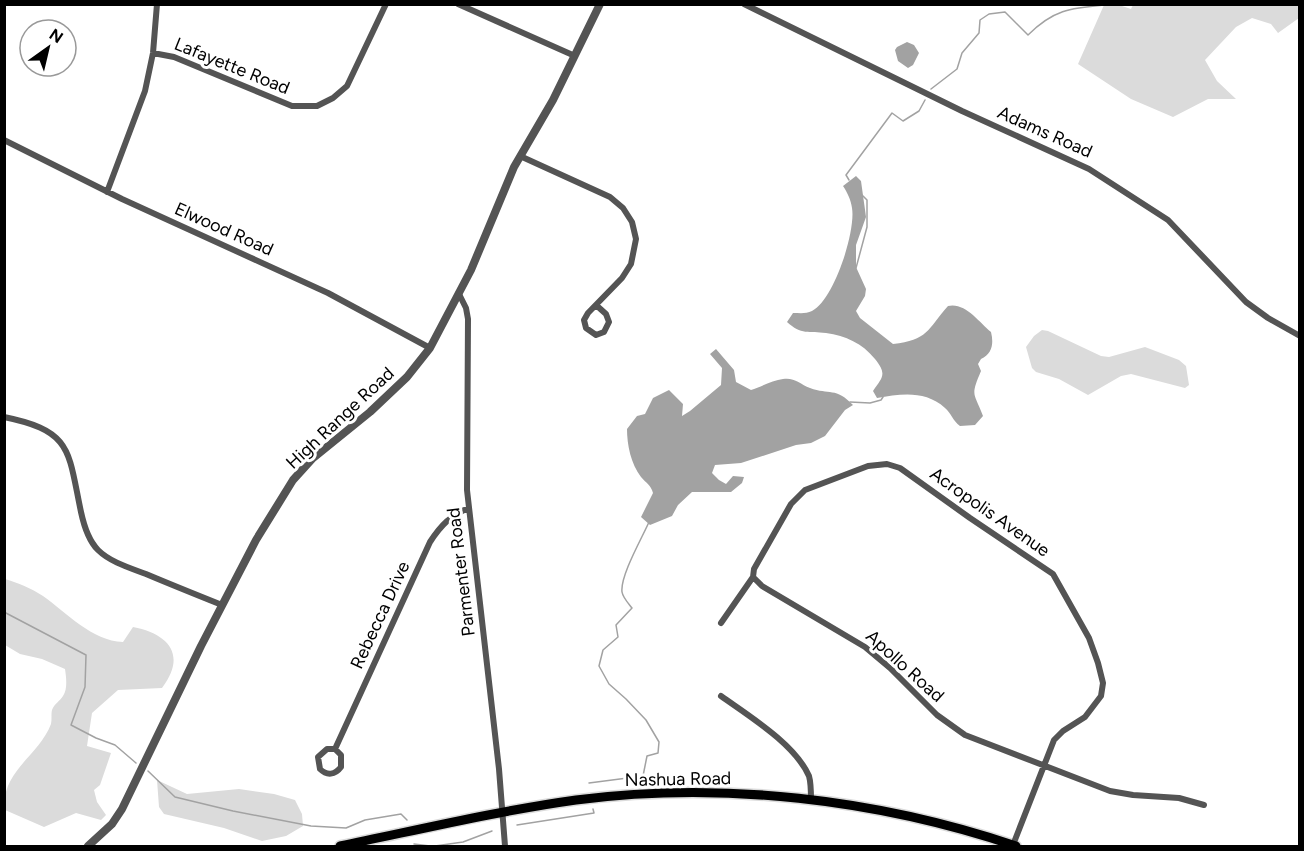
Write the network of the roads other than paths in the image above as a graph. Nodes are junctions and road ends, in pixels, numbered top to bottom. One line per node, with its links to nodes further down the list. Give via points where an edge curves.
1 (157, 4): 6 (street)
2 (386, 4): 6 (street, Lafayette Road, via 347,86 317,106 292,106 174,57)
3 (458, 4): 7 (street)
4 (600, 4): 7 (street, High Range Road)
5 (744, 4): 13 (street, Adams Road, via 1101,175 1167,220 1246,302)
6 (153, 53): 10 (street, via 149,79)
7 (575, 56): 9 (street, High Range Road)
8 (4, 140): 10 (street, Elwood Road)
9 (520, 156): 11 (street, High Range Road); 12 (street, via 609,197 628,214 636,238 634,256 622,278)
10 (107, 192): 14 (street, Elwood Road, via 328,293)
11 (459, 294): 14 (street, High Range Road); 16 (street, Parmenter Road, via 467,314 465,464)
12 (596, 305): 12 (street, via 584,320 588,332 596,335 607,330 609,322)
13 (1299, 336)
14 (430, 348): 18 (street, High Range Road, via 407,377 295,478)
15 (4, 417): 18 (street, via 44,428 63,446 85,528 99,551)
16 (469, 508): 21 (street, Rebecca Drive, via 441,525 430,542); 25 (street, Parmenter Road)
17 (753, 578): 19 (street); 22 (street, Apollo Road, via 865,647 953,728); 22 (street, Acropolis Avenue, via 778,526 800,494 868,466 887,464 905,471 1048,570 1089,638 1102,676 1101,696 1085,717 1054,740)
18 (222, 605): 26 (street, High Range Road, via 122,809)
19 (722, 623)
20 (722, 696): 23 (street, via 777,736 791,752 809,777)
21 (335, 749): 21 (street, Rebecca Drive, via 323,750 318,757 323,772 335,773 341,767 343,759)
22 (1043, 765): 24 (street, Apollo Road, via 1118,793 1179,798); 29 (street, Acropolis Avenue)
23 (811, 800): 25 (main road, Nashua Road, via 647,794 575,800); 29 (main road, Nashua Road, via 911,817)
24 (1204, 805)
25 (501, 813): 27 (main road, Nashua Road); 28 (street, Parmenter Road)
26 (88, 846)
27 (340, 846)
28 (505, 846)
29 (1014, 846)

